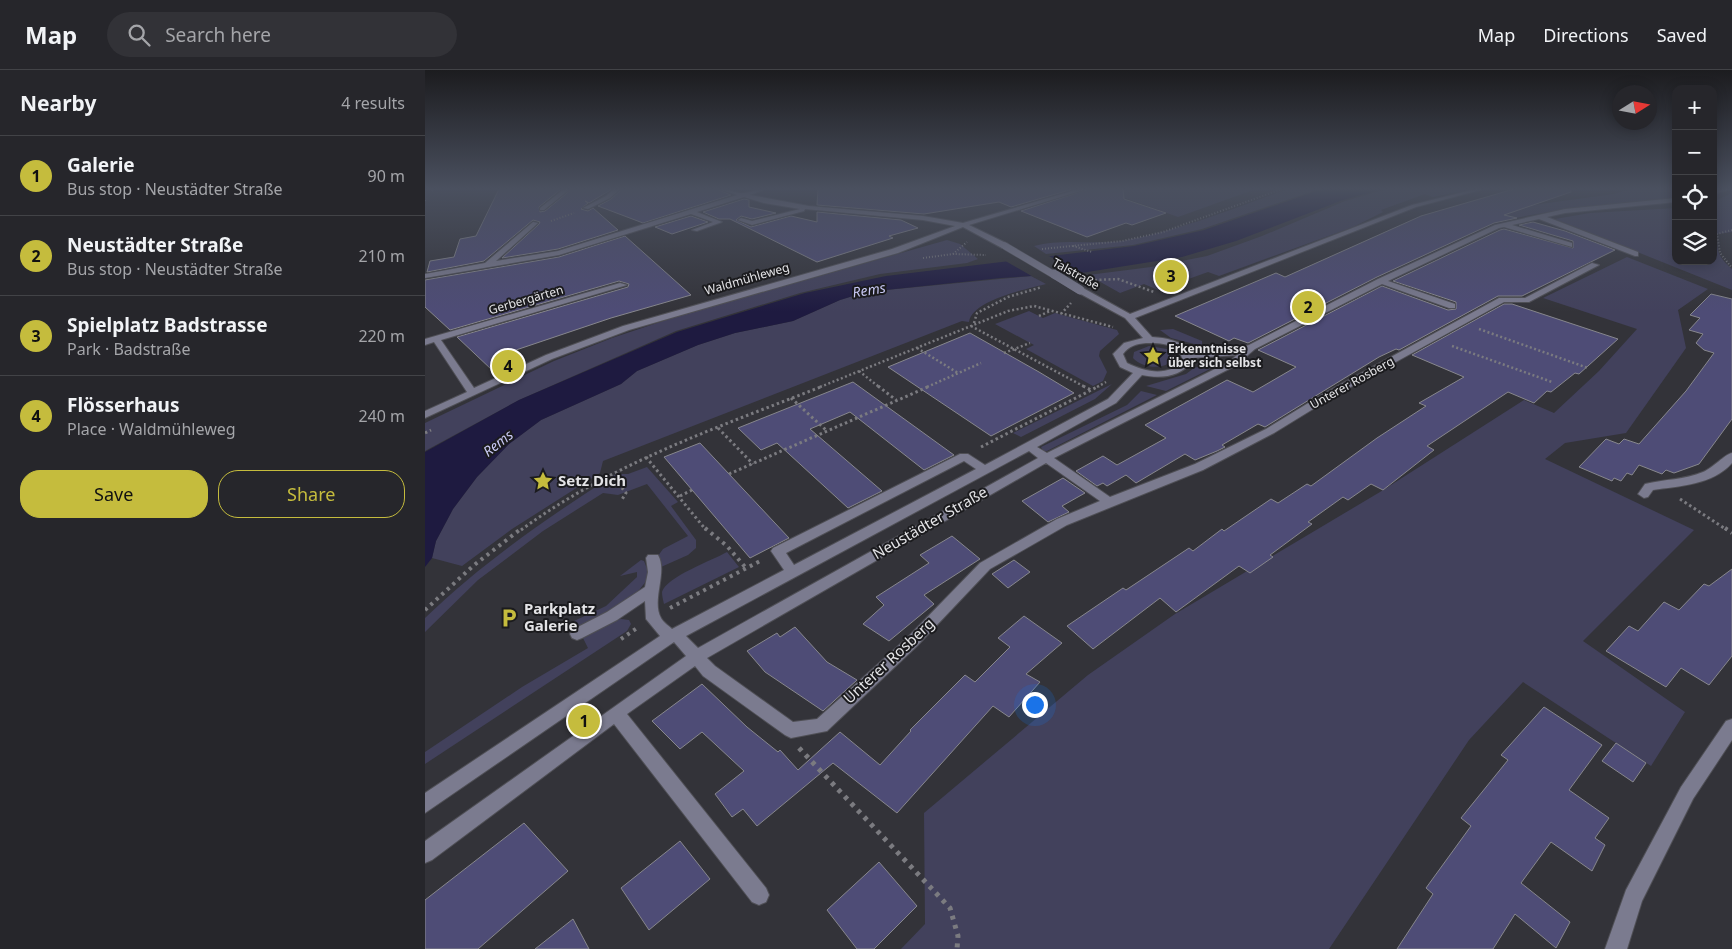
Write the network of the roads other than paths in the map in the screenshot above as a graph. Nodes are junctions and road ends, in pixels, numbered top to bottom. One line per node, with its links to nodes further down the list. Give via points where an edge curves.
1 (526, 230): 12 (street)
2 (632, 230): 12 (street, via 579,248)
3 (950, 230): 24 (street, Waldmühleweg, via 895,251 626,328)
4 (973, 230): 17 (street, Talstraße, bridge)
5 (1352, 230): 17 (street)
6 (1487, 230): 14 (street, Neustädter Straße)
7 (1522, 230): 9 (street)
8 (1574, 230): 10 (street)
9 (1569, 245)
10 (1635, 254)
11 (1595, 264): 31 (street, Unterer Rosberg, via 1526,300 1502,300 1216,458)
12 (488, 265): 13 (street)
13 (425, 276)
14 (1381, 280): 16 (street); 21 (street, Neustädter Straße)
15 (623, 285): 18 (street, Gerbergärten)
16 (1452, 306)
17 (1129, 317): 19 (street, Talstraße, via 1143,329)
18 (435, 339): 20 (street, Gerbergärten); 24 (street)
19 (1149, 340): 22 (street, via 1177,345); 23 (street, via 1127,344 1119,354 1123,365)
20 (425, 342)
21 (1252, 348): 22 (street, Neustädter Straße, via 1233,353); 28 (street, Neustädter Straße, via 1220,370)
22 (1188, 355): 23 (street, via 1188,361 1177,371)
23 (1139, 372): 26 (street, Neustädter Straße, via 1104,406)
24 (472, 392): 25 (street, Waldmühleweg)
25 (425, 415)
26 (1029, 446): 28 (street); 29 (street, Neustädter Straße)
27 (1732, 456): 30 (street, via 1711,474 1649,487)
28 (1046, 458): 31 (street); 37 (street, Neustädter Straße)
29 (984, 469): 33 (street, Neustädter Straße); 33 (street, Neustädter Straße, via 964,456 778,552)
30 (1644, 494)
31 (1109, 502): 37 (street, Unterer Rosberg, via 1062,522 985,566 912,642 821,726 791,730 709,671)
32 (653, 558): 34 (street, via 655,572)
33 (792, 572): 36 (street, Neustädter Straße)
34 (651, 590): 35 (street); 36 (street, Unterer Rosberg, via 653,619)
35 (577, 634)
36 (673, 636): 37 (street, Unterer Rosberg); 40 (street, Neustädter Straße)
37 (696, 657): 38 (street, Neustädter Straße)
38 (616, 712): 41 (street, Neustädter Straße); 42 (street)
39 (1732, 726): 43 (street, via 1687,793 1633,897)
40 (425, 804)
41 (425, 853)
42 (759, 896)
43 (1615, 949)

